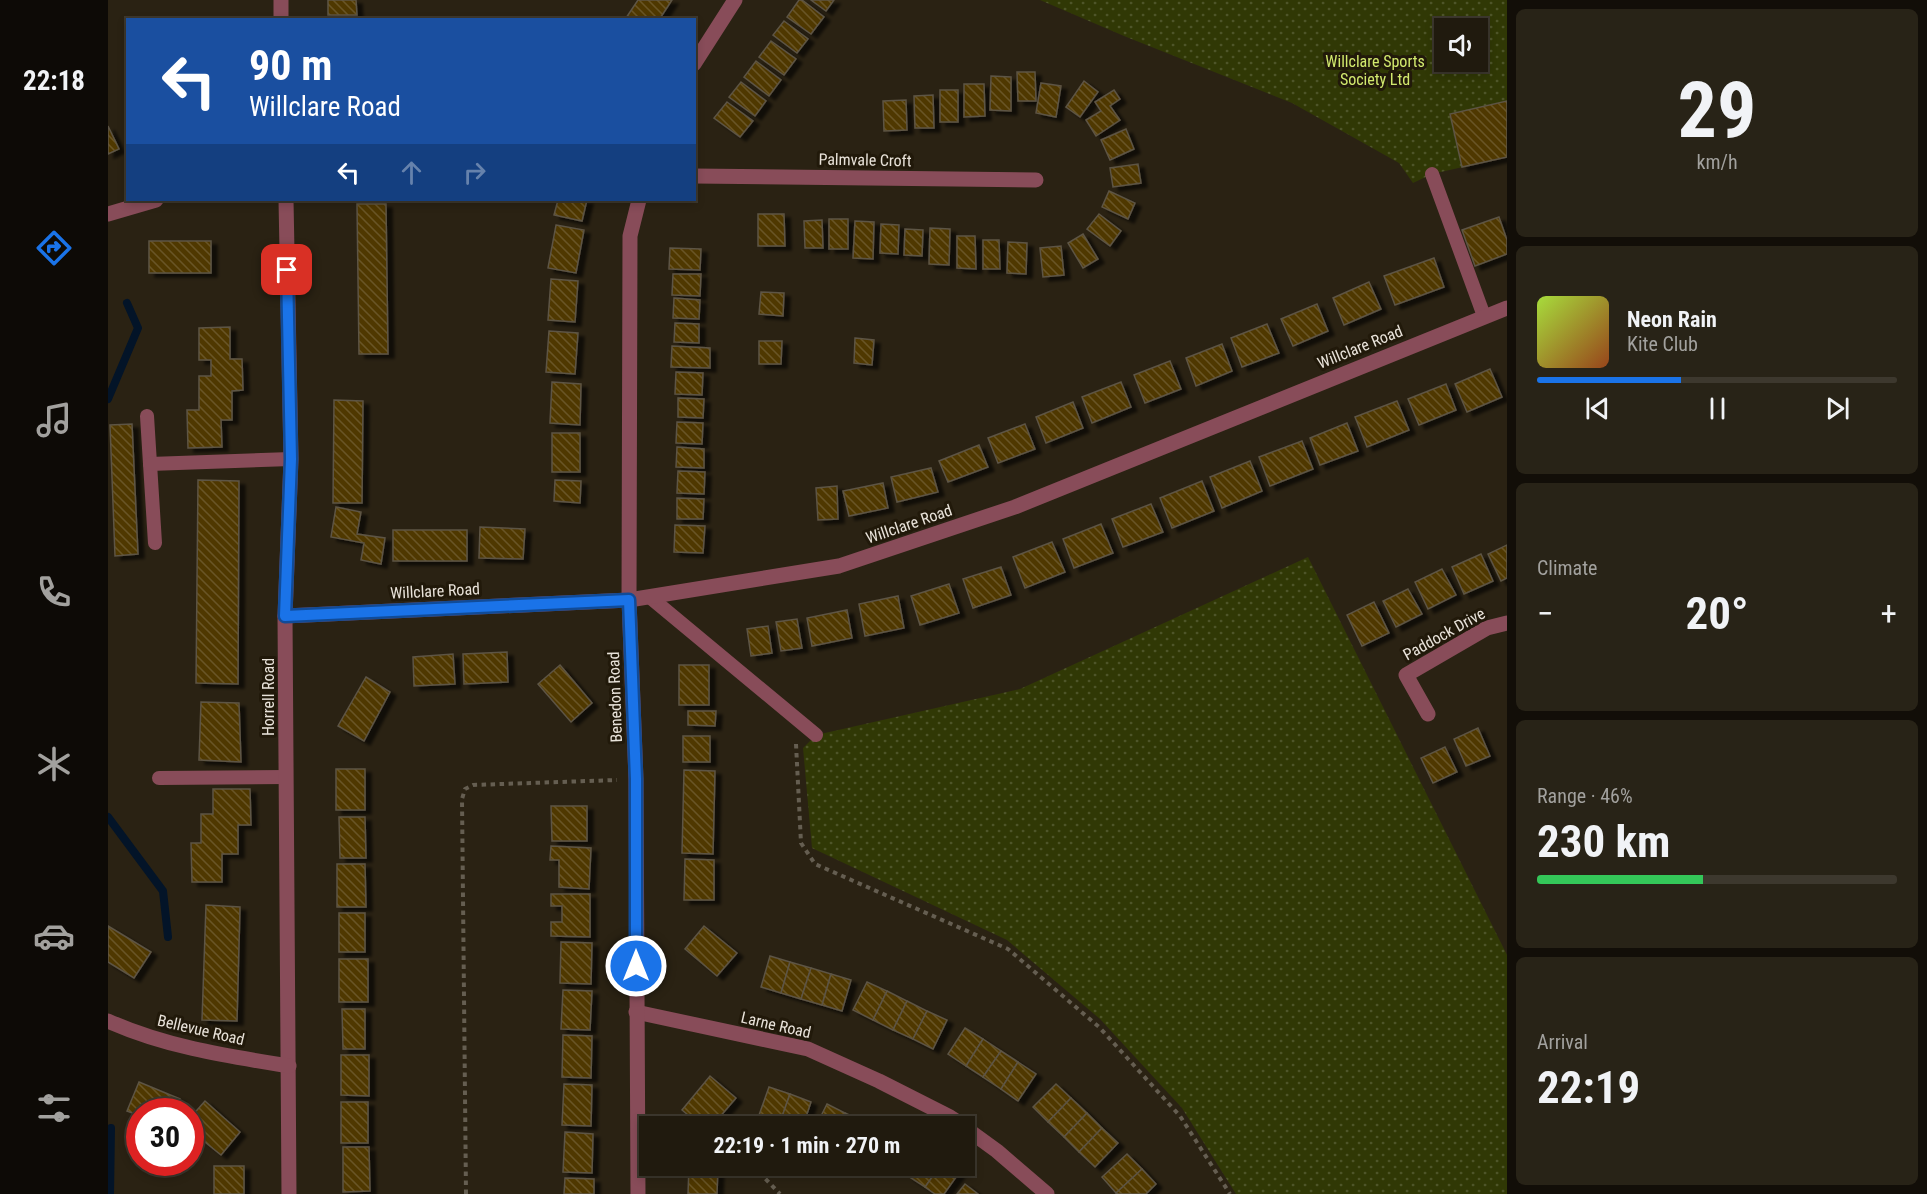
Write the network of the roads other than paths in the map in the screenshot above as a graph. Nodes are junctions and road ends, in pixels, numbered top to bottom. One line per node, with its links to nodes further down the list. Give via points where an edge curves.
1 (281, 0): 3 (street)
2 (735, 0): 4 (street)
3 (282, 18)
4 (696, 61)
5 (1432, 174): 13 (lane)
6 (696, 176): 7 (street, Palmvale Croft)
7 (1036, 180)
8 (153, 201): 11 (street)
9 (286, 201): 15 (street, Horrell Road)
10 (639, 201): 19 (street, Benedon Road, via 630,237)
11 (108, 214)
12 (1507, 308): 13 (street, Willclare Road)
13 (1484, 316): 18 (street, Willclare Road, via 1015,507 839,566)
14 (147, 416): 16 (lane)
15 (291, 459): 16 (lane); 20 (street, Horrell Road)
16 (150, 464): 17 (lane)
17 (154, 543)
18 (651, 598): 19 (street, Willclare Road); 23 (lane)
19 (629, 600): 20 (street, Willclare Road); 26 (street, Benedon Road, via 636,779)
20 (285, 616): 24 (street, Horrell Road)
21 (1507, 623): 22 (street, Paddock Drive, via 1487,628 1407,675)
22 (1428, 714)
23 (816, 735)
24 (286, 777): 25 (lane); 28 (street, Horrell Road)
25 (159, 778)
26 (636, 1012): 29 (street, Larne Road, via 808,1049); 32 (street, Benedon Road)
27 (108, 1021): 28 (street, Bellevue Road, via 198,1051)
28 (289, 1066): 31 (street, Horrell Road)
29 (948, 1116)
30 (975, 1135): 33 (street, Larne Road)
31 (289, 1194)
32 (638, 1194)
33 (1047, 1194)

